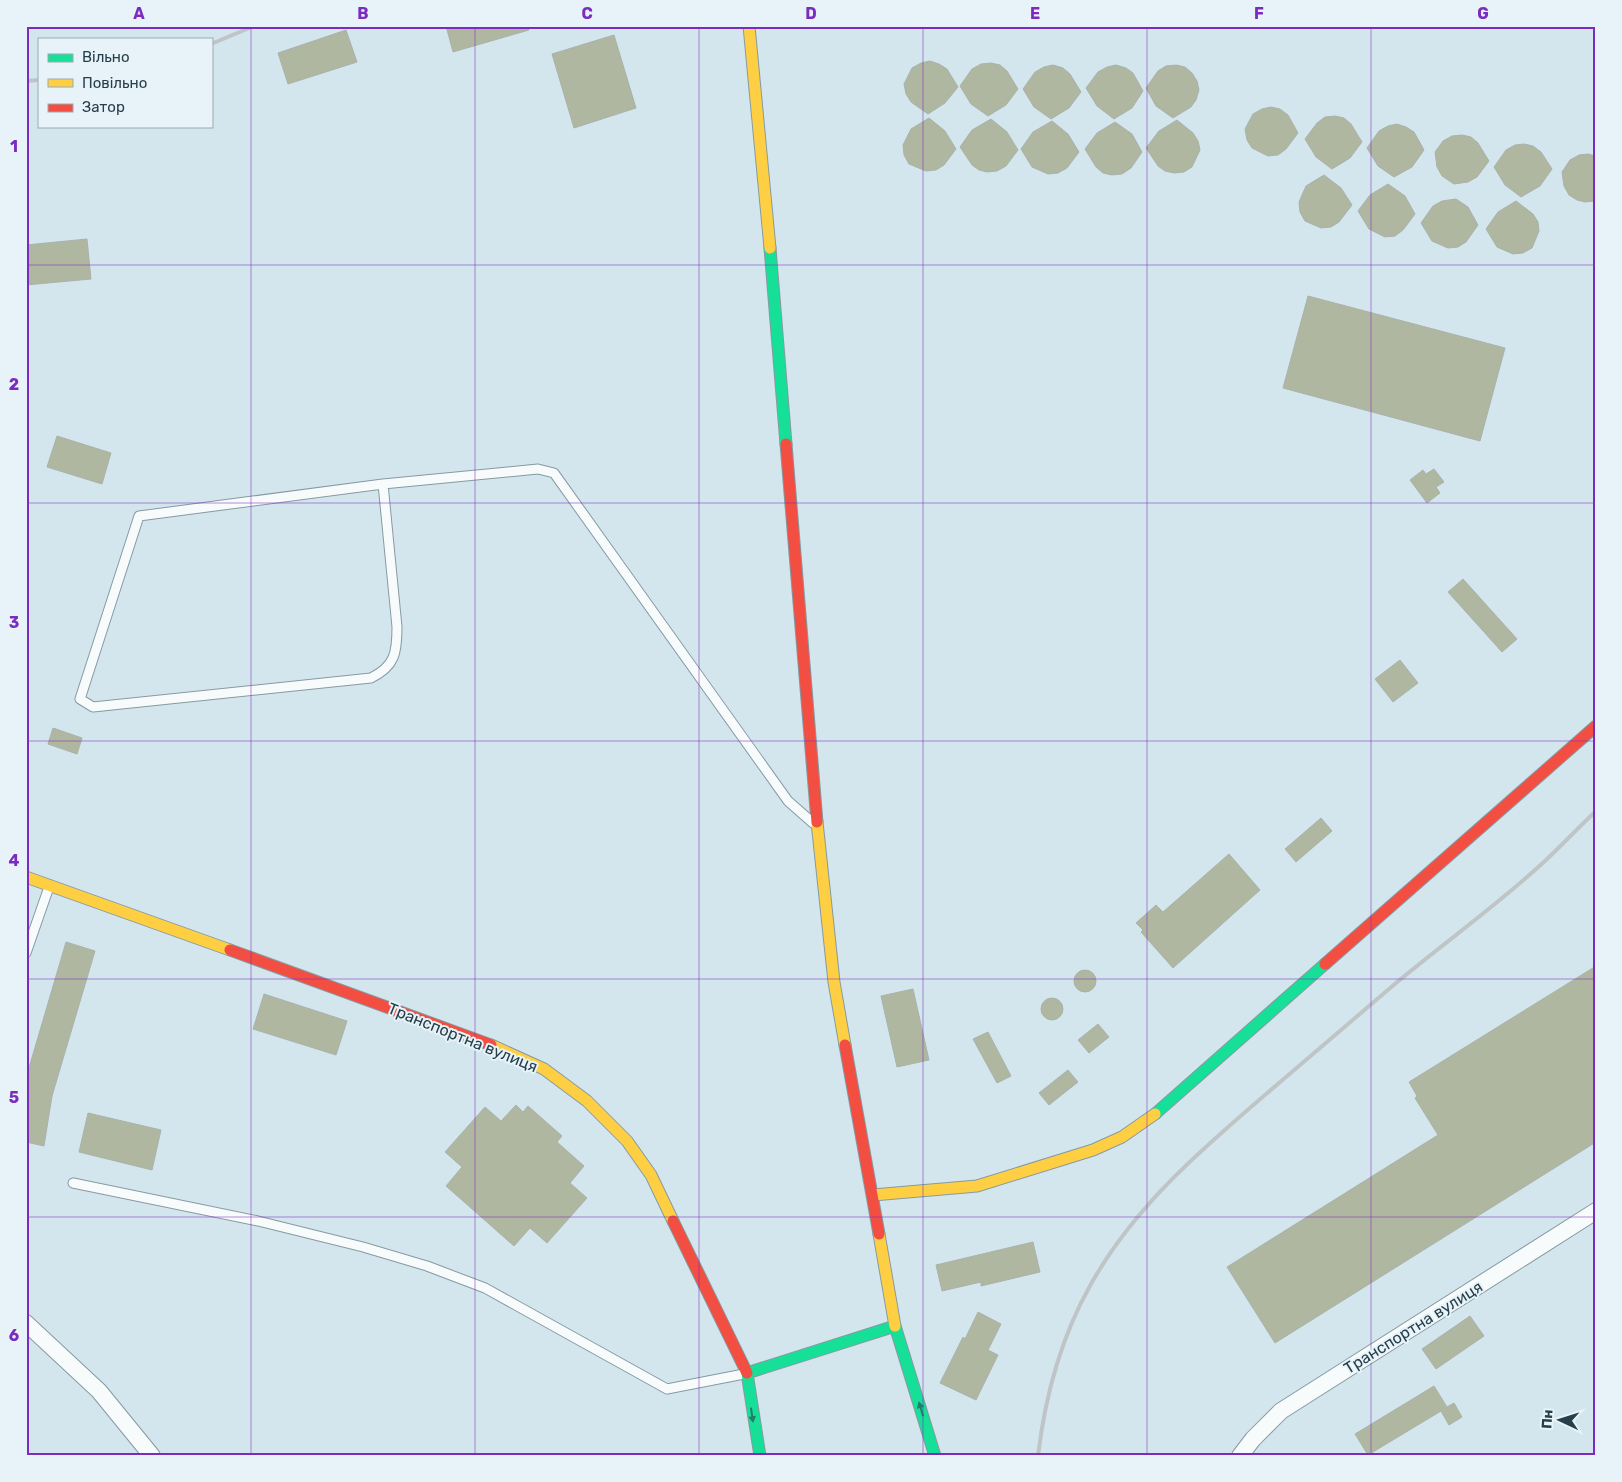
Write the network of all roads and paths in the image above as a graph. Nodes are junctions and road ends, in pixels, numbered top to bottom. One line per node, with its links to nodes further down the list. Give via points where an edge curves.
1 (749, 26): 4 (street)
2 (383, 484): 2 (lane, via 139,516 80,699 93,707 371,678 385,671 393,659 397,627); 4 (lane, via 518,469 554,473 788,801)
3 (1596, 726): 9 (street, via 1149,1119 1093,1150 977,1186)
4 (818, 829): 9 (street, via 834,982)
5 (26, 877): 6 (street, Транспортна вулиця)
6 (50, 886): 7 (lane); 13 (street, Транспортна вулиця, via 471,1037 544,1069 587,1101 627,1141 651,1175)
7 (26, 953)
8 (73, 1183): 13 (lane, via 258,1221 427,1266 485,1288 667,1389)
9 (873, 1195): 12 (street)
10 (1596, 1211): 17 (street, Транспортна вулиця, via 1281,1411)
11 (26, 1323): 14 (street, via 99,1391)
12 (895, 1326): 13 (street); 16 (street, one-way to 12)
13 (747, 1373): 15 (street, Транспортна вулиця, one-way to 15)
14 (152, 1456)
15 (760, 1456)
16 (935, 1456)
17 (1240, 1456)

